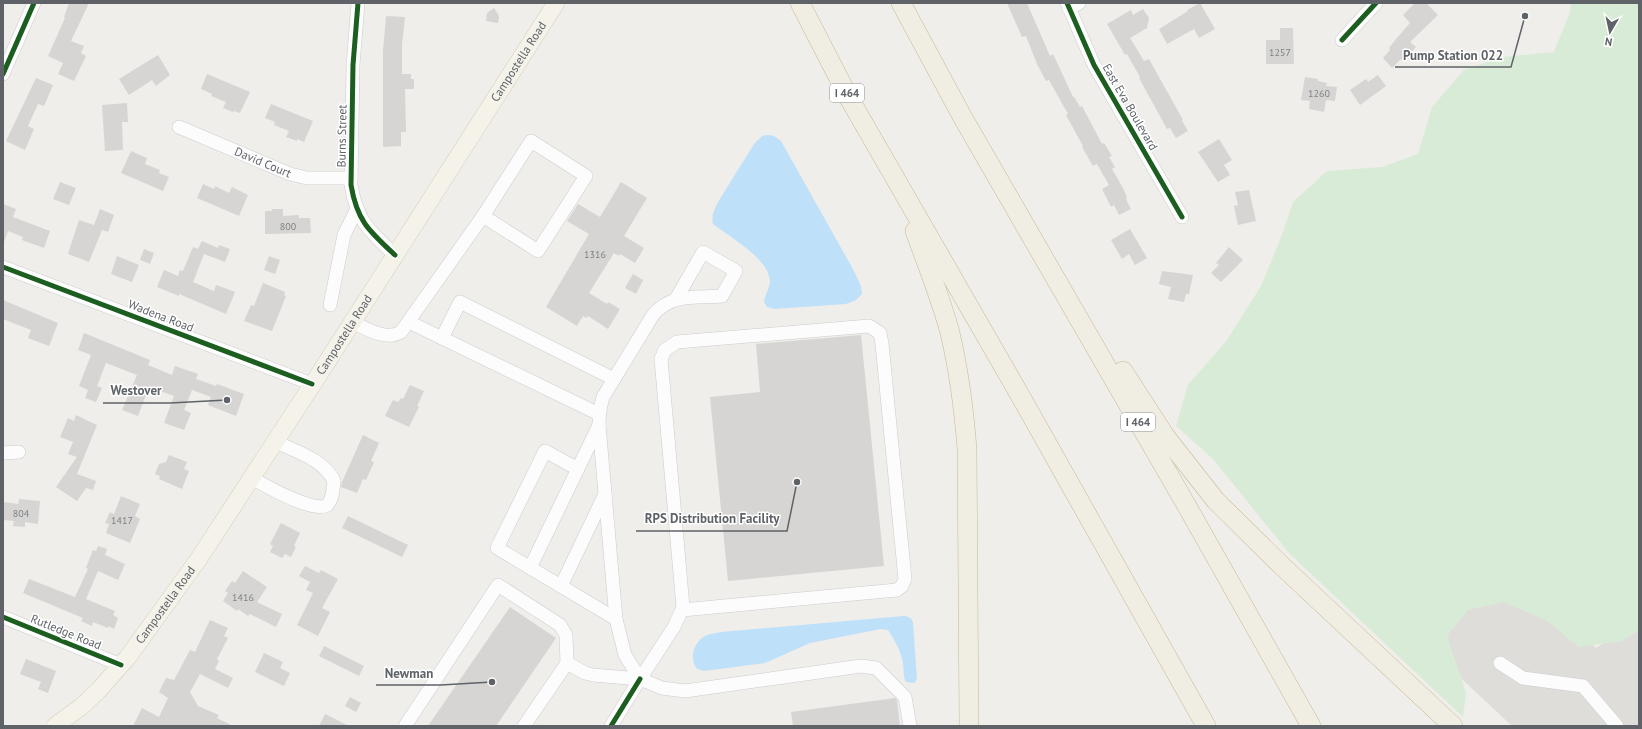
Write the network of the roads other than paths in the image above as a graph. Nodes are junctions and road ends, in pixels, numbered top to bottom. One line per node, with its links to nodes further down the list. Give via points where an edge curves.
1 (34, 3): 9 (street)
2 (358, 3): 12 (street, Burns Street, via 353,65)
3 (556, 3): 17 (main road, Campostella Road)
4 (800, 3): 13 (highway, I 464)
5 (900, 3): 10 (highway, I 464)
6 (1376, 3): 8 (street)
7 (1072, 5): 16 (street, East Eva Boulevard, via 1094,65)
8 (1342, 40)
9 (3, 74)
10 (963, 118): 49 (highway, I 464, via 1192,514); 50 (highway, via 1165,436 1197,478 1241,527)
11 (179, 128): 12 (street, David Court, via 290,174 307,178)
12 (351, 178): 14 (street, Burns Street)
13 (896, 181): 47 (highway, via 936,287 950,333 964,411 967,449); 48 (highway, I 464)
14 (357, 209): 17 (street, Burns Street, via 372,233); 20 (street, via 344,235)
15 (483, 216): 15 (street, via 531,141 586,176 538,251); 22 (street)
16 (1182, 217)
17 (395, 255): 21 (main road, Campostella Road)
18 (3, 267): 25 (street, Wadena Road)
19 (676, 299): 19 (street, via 703,252 736,271 722,296); 24 (street, via 660,306 653,315)
20 (330, 305)
21 (352, 322): 22 (street, via 392,336 401,332); 25 (main road, Campostella Road)
22 (408, 322): 23 (street)
23 (442, 338): 24 (street, via 460,302); 26 (street)
24 (614, 379): 26 (street, via 603,397)
25 (312, 384): 27 (main road, Campostella Road)
26 (599, 419): 30 (street); 32 (street)
27 (276, 442): 31 (main road, Campostella Road); 31 (street, via 311,459 330,473 334,481 329,502 319,508 308,505 268,488)
28 (18, 452): 29 (street)
29 (3, 454)
30 (578, 469): 33 (street); 33 (street, via 545,452 497,548)
31 (252, 478): 40 (main road, Campostella Road, via 198,560)
32 (605, 494): 34 (street); 37 (street)
33 (530, 568): 34 (street)
34 (561, 586): 37 (street)
35 (682, 610): 35 (street, via 897,590 902,586 905,579 880,333 869,326 677,342 665,350 661,359); 41 (street)
36 (3, 617): 40 (street, Rutledge Road)
37 (616, 619): 41 (street, via 625,655)
38 (567, 663): 41 (street, via 594,675); 43 (street, via 566,635 560,625 498,585); 44 (street)
39 (1500, 663): 51 (street, via 1523,678 1583,686)
40 (121, 665): 42 (main road, Campostella Road, via 88,701)
41 (640, 679): 45 (street); 46 (street, via 662,688 685,691 861,666 876,668 905,697)
42 (55, 726)
43 (405, 726)
44 (524, 726)
45 (611, 726)
46 (910, 726)
47 (969, 726)
48 (1206, 726)
49 (1311, 726)
50 (1453, 726)
51 (1617, 726)

